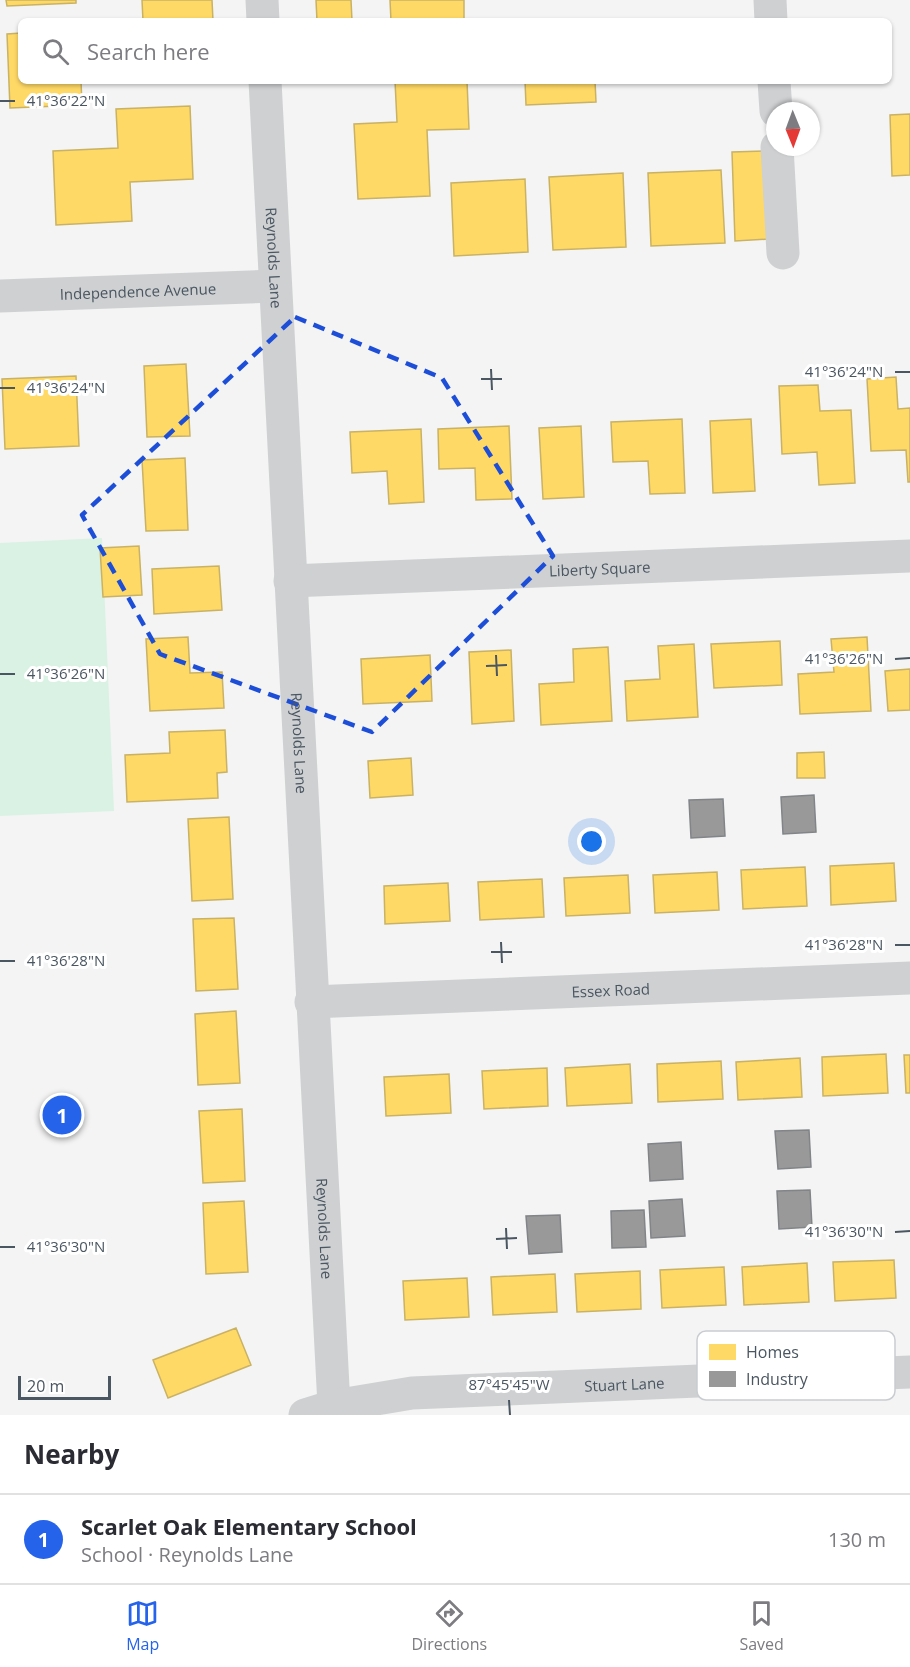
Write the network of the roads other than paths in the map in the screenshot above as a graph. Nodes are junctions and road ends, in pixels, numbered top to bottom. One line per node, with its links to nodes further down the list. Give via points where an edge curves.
1 (262, 0): 3 (street)
2 (770, 0): 4 (street)
3 (262, 18)
4 (771, 18)
5 (265, 84): 10 (street, Reynolds Lane)
6 (774, 84): 7 (street)
7 (775, 102)
8 (778, 156): 9 (street)
9 (783, 253)
10 (275, 286): 11 (street, Independence Avenue); 13 (street, Reynolds Lane)
11 (0, 296)
12 (910, 556): 13 (street, Liberty Square)
13 (290, 581): 15 (street, Reynolds Lane)
14 (910, 978): 15 (street, Essex Road)
15 (311, 1002): 19 (street, Reynolds Lane)
16 (910, 1372): 17 (street, Stuart Lane)
17 (895, 1373)
18 (697, 1381): 19 (street, Stuart Lane, via 412,1393)
19 (320, 1410)

